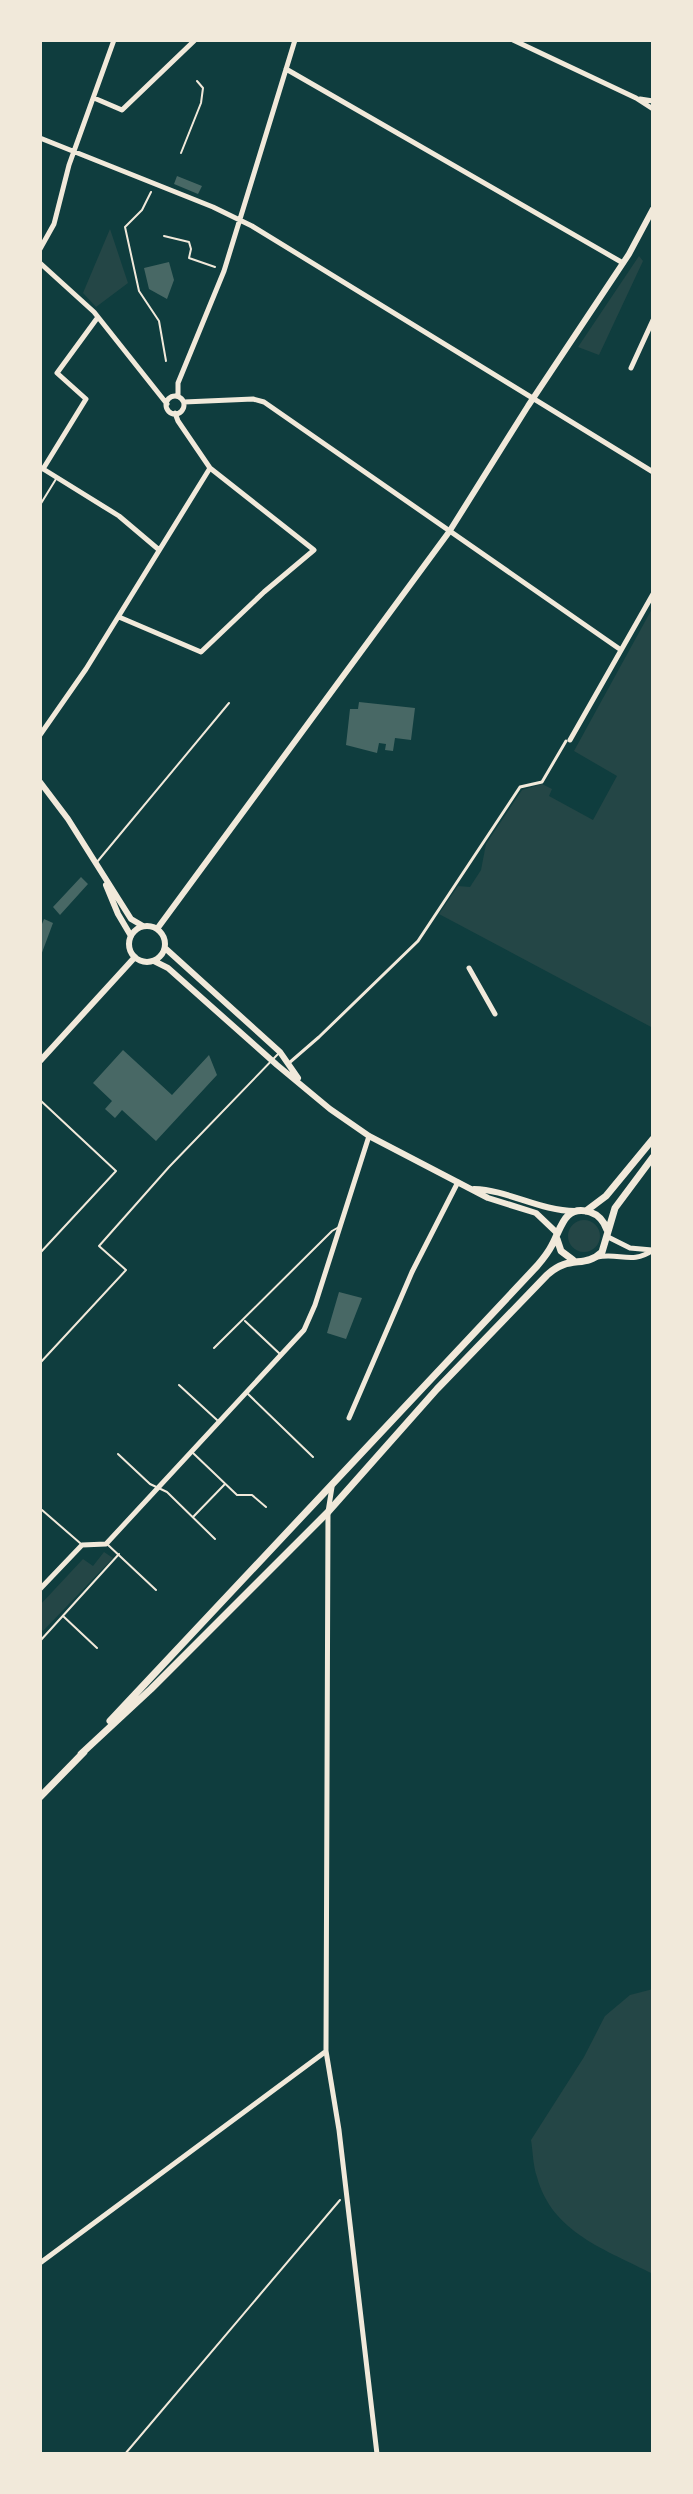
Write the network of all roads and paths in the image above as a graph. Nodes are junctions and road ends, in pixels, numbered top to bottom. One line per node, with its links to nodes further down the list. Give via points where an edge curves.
1 (114, 40): 7 (street)
2 (195, 40): 7 (street, via 122,110)
3 (295, 40): 5 (street)
4 (513, 40): 8 (street)
5 (286, 69): 16 (street); 20 (street)
6 (197, 81): 13 (path, via 203,88 201,103)
7 (94, 98): 12 (street)
8 (636, 98): 9 (street); 10 (street)
9 (653, 101)
10 (653, 109)
11 (40, 138): 12 (street)
12 (74, 153): 14 (street); 18 (street, via 54,224)
13 (181, 153)
14 (153, 184): 16 (street); 24 (path, via 142,210 125,227 139,291 159,321)
15 (653, 209): 20 (street)
16 (240, 222): 21 (street); 27 (street)
17 (164, 236): 21 (path, via 189,242 189,258)
18 (40, 249)
19 (40, 263): 22 (street)
20 (623, 263): 27 (street)
21 (224, 271): 26 (street, via 178,383)
22 (98, 317): 29 (street); 31 (street, via 57,373 86,399)
23 (652, 323): 25 (street)
24 (166, 361)
25 (631, 368)
26 (178, 396): 28 (street); 29 (street)
27 (532, 400): 33 (street); 36 (street)
28 (184, 402): 30 (street); 36 (street, via 264,402)
29 (167, 404): 30 (street)
30 (175, 413): 32 (street)
31 (42, 468): 34 (street)
32 (210, 468): 37 (street); 39 (street, via 314,550 201,652)
33 (653, 472)
34 (57, 477): 35 (lane); 37 (street, via 119,516)
35 (40, 505)
36 (449, 532): 40 (street); 48 (street)
37 (158, 549): 39 (street)
38 (653, 594): 40 (street)
39 (119, 617): 42 (street)
40 (621, 650): 43 (street)
41 (229, 703): 45 (lane)
42 (40, 735)
43 (568, 740): 58 (street, via 542,782 520,787 418,941)
44 (40, 782): 45 (street)
45 (95, 864): 46 (street)
46 (105, 881): 47 (street, via 131,919); 49 (street)
47 (143, 926): 48 (street); 49 (street)
48 (157, 929): 50 (street)
49 (131, 936): 51 (street)
50 (165, 948): 52 (street); 55 (street)
51 (135, 957): 52 (street); 56 (street)
52 (154, 961): 57 (street)
53 (469, 968): 54 (street)
54 (495, 1014)
55 (280, 1052): 57 (lane); 58 (street)
56 (40, 1061)
57 (272, 1061): 59 (street); 77 (lane, via 99,1246 126,1270)
58 (287, 1064): 59 (street)
59 (302, 1084): 61 (street)
60 (40, 1100): 71 (lane, via 116,1171)
61 (369, 1136): 64 (street); 67 (street)
62 (653, 1139): 66 (main road, via 606,1196)
63 (653, 1157): 68 (main road, via 619,1202)
64 (458, 1182): 65 (street); 80 (street, via 412,1272)
65 (473, 1189): 66 (street); 69 (street, via 536,1213)
66 (583, 1211): 68 (main road, via 599,1217); 69 (main road, via 565,1217)
67 (339, 1227): 74 (lane); 76 (street, via 311,1317)
68 (608, 1233): 70 (street, via 630,1248); 72 (main road)
69 (557, 1235): 73 (main road, via 561,1251); 85 (main road, via 537,1266)
70 (653, 1250): 72 (street, via 640,1258)
71 (40, 1253)
72 (596, 1258): 73 (main road)
73 (573, 1260): 90 (main road, via 547,1275)
74 (244, 1320): 75 (lane); 76 (lane)
75 (214, 1348)
76 (281, 1356): 79 (street)
77 (40, 1363)
78 (179, 1385): 81 (lane)
79 (246, 1392): 81 (street); 84 (lane)
80 (349, 1418)
81 (219, 1422): 82 (street)
82 (192, 1451): 86 (lane); 87 (street)
83 (118, 1454): 87 (lane)
84 (313, 1457)
85 (334, 1483): 90 (street); 101 (main road)
86 (226, 1484): 88 (lane, via 237,1495 252,1495); 91 (lane)
87 (158, 1488): 91 (lane); 93 (street)
88 (266, 1507)
89 (42, 1510): 94 (lane)
90 (328, 1512): 101 (main road); 103 (street)
91 (193, 1517): 92 (lane)
92 (215, 1539)
93 (106, 1544): 94 (street); 95 (lane)
94 (82, 1545): 96 (street)
95 (119, 1554): 97 (lane); 98 (lane)
96 (40, 1589)
97 (156, 1590)
98 (63, 1615): 99 (lane); 100 (lane)
99 (40, 1641)
100 (97, 1648)
101 (81, 1754): 102 (main road)
102 (40, 1797)
103 (326, 2051): 104 (street); 105 (street)
104 (346, 2193): 106 (path); 107 (street)
105 (40, 2263)
106 (125, 2454)
107 (377, 2454)

